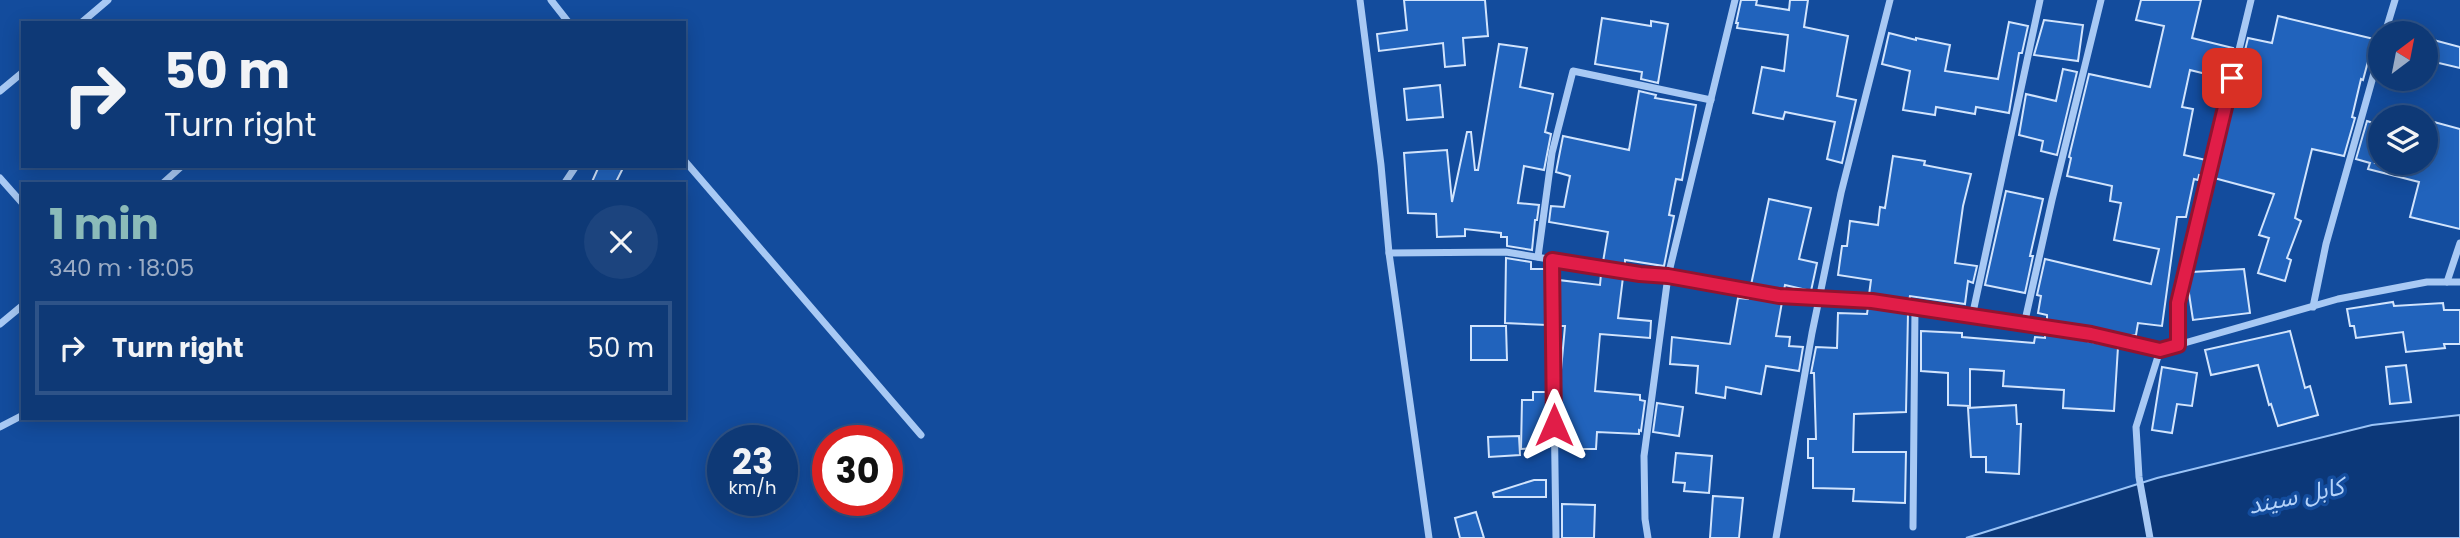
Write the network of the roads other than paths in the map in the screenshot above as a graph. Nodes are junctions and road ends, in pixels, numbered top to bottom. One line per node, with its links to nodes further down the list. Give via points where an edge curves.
1 (108, 0): 10 (street)
2 (551, 0): 11 (street)
3 (1360, 0): 23 (street)
4 (1735, 0): 16 (street)
5 (1890, 0): 29 (street)
6 (2040, 0): 33 (street)
7 (2101, 0): 35 (street)
8 (2251, 0): 36 (street, via 2178,303)
9 (2395, 0): 12 (street)
10 (83, 21)
11 (567, 21)
12 (2389, 21)
13 (21, 74): 14 (street)
14 (0, 91)
15 (2369, 91): 31 (street)
16 (1712, 100): 24 (street, via 1573,71 1552,153); 26 (street)
17 (686, 162): 40 (street)
18 (180, 168): 20 (street)
19 (0, 178): 21 (street)
20 (164, 182)
21 (21, 202)
22 (2460, 243): 27 (street)
23 (1388, 253): 24 (street, via 1506,252); 42 (street)
24 (1538, 257): 25 (street)
25 (1552, 260): 26 (street); 43 (street)
26 (1668, 276): 29 (street, via 1779,296); 44 (street, via 1644,456)
27 (2447, 282): 28 (street); 31 (street, via 2427,282)
28 (2460, 282)
29 (1819, 298): 32 (street); 45 (street)
30 (21, 307): 34 (street)
31 (2313, 307): 36 (street)
32 (1915, 308): 33 (street); 41 (street)
33 (1972, 317): 35 (street)
34 (0, 324)
35 (2024, 325): 37 (street)
36 (2178, 345): 37 (street)
37 (2160, 350): 46 (street, via 2136,427)
38 (21, 416): 39 (street)
39 (0, 427)
40 (921, 435)
41 (1913, 527)
42 (1429, 538)
43 (1556, 538)
44 (1648, 538)
45 (1776, 538)
46 (2150, 538)

